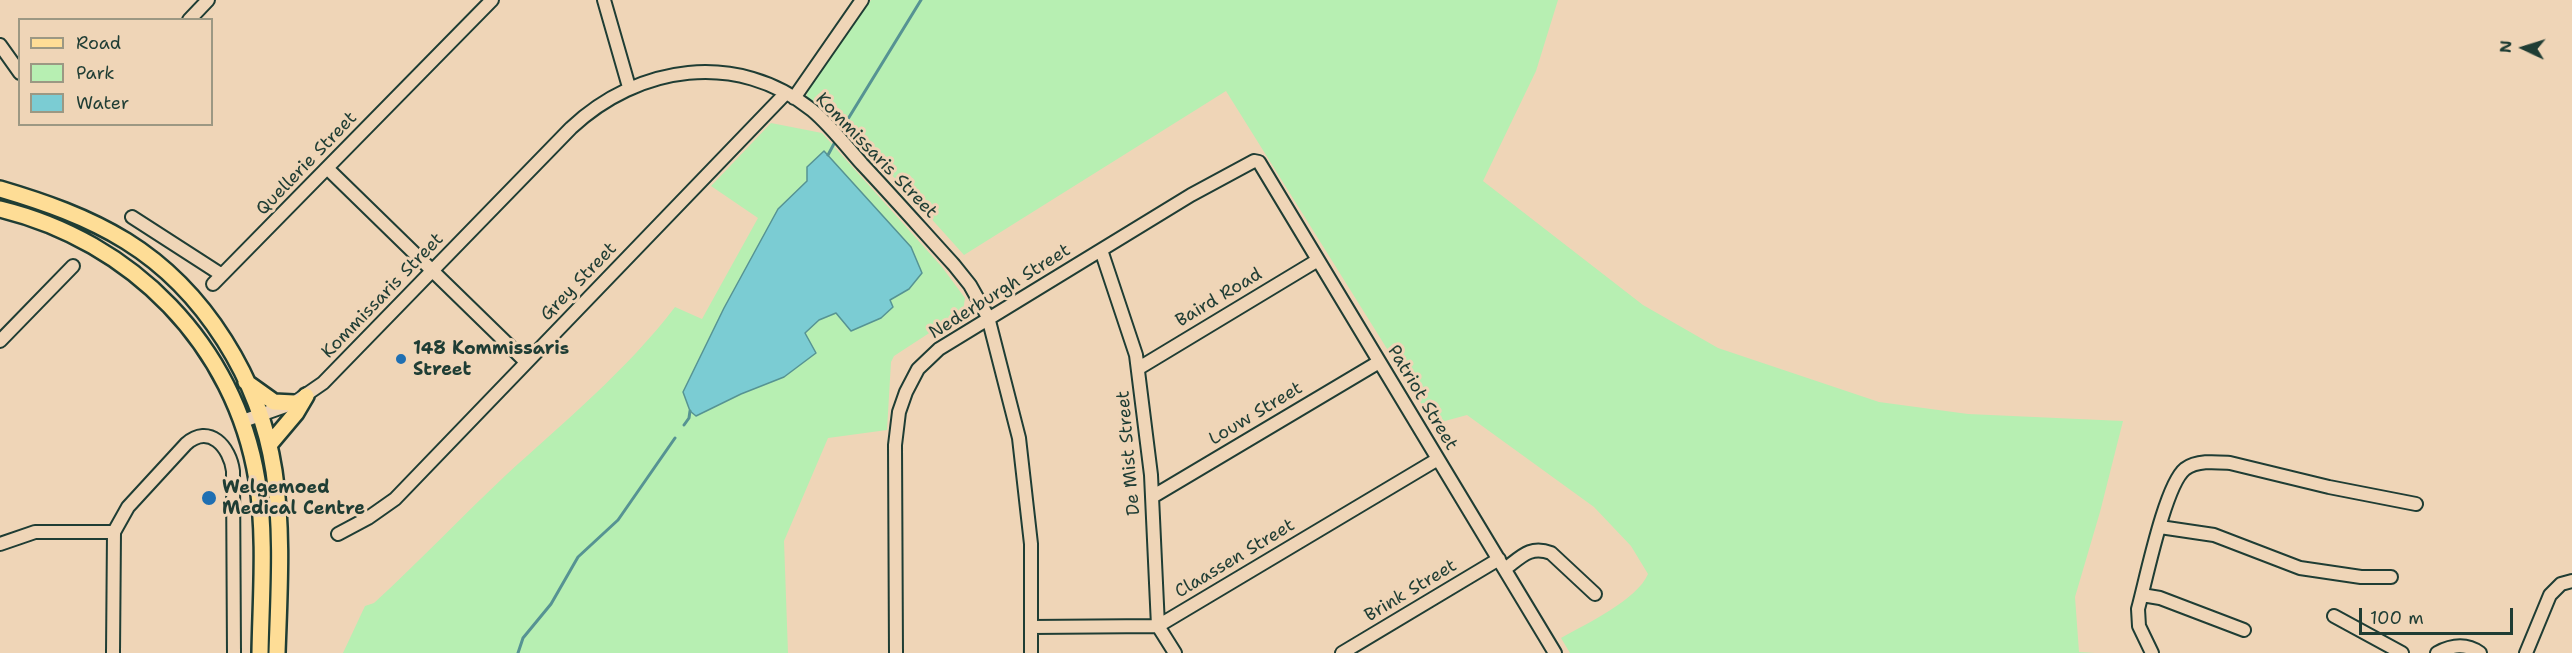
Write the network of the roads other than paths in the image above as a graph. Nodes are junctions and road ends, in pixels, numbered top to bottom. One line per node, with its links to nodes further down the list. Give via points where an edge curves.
1 (208, 0): 5 (street)
2 (492, 0): 11 (street, Quellerie Street)
3 (604, 0): 8 (street)
4 (862, 0): 9 (street, Grey Street)
5 (191, 18)
6 (0, 45): 7 (street)
7 (18, 70)
8 (629, 87): 9 (street, Kommissaris Street, via 706,71 765,82); 18 (street, Kommissaris Street, via 598,105 571,128)
9 (790, 96): 19 (street, Kommissaris Street, via 836,135 954,265); 21 (street, Grey Street)
10 (1259, 162): 15 (street, Nederburgh Street, via 1251,161); 16 (street, Patriot Street)
11 (328, 169): 14 (street, Quellerie Street, via 218,280); 18 (street)
12 (0, 189): 24 (main road, via 79,217 128,242 157,264 202,309)
13 (0, 209): 27 (main road, via 99,248 151,286 202,343 223,376)
14 (132, 217)
15 (1101, 250): 19 (street, Nederburgh Street); 23 (street, De Mist Street)
16 (1318, 260): 22 (street, Patriot Street); 23 (street, Baird Road)
17 (73, 266): 20 (street)
18 (433, 271): 21 (street); 25 (street, Kommissaris Street, via 323,383)
19 (988, 317): 43 (street, Kommissaris Street, via 1019,438 1031,544); 49 (street, Nederburgh Street, via 928,358 918,369 899,412 895,445)
20 (0, 341)
21 (526, 362): 34 (street, Grey Street, via 395,499)
22 (1379, 362): 29 (street, Patriot Street); 30 (street, Louw Street)
23 (1139, 368): 30 (street, De Mist Street)
24 (246, 382): 25 (main road, via 274,402); 26 (main road)
25 (300, 400): 26 (street, Kommissaris Street); 28 (main road, via 296,413)
26 (260, 415): 27 (street, Kommissaris Street); 28 (main road)
27 (243, 421): 47 (main road, via 257,482 260,522)
28 (269, 445): 48 (main road, via 278,523)
29 (1438, 459): 36 (street, Patriot Street); 42 (street, Claassen Street)
30 (1152, 497): 42 (street, De Mist Street)
31 (2416, 504): 32 (street, via 2214,462 2192,466 2180,474)
32 (2160, 527): 37 (street, via 2214,535 2300,568); 40 (street)
33 (114, 532): 35 (street, via 35,532); 45 (street); 46 (street, via 128,507 193,438 212,437 224,445 233,471)
34 (338, 534)
35 (0, 544)
36 (1502, 564): 39 (street, Brink Street, via 1531,551 1544,550); 52 (street, Brink Street); 53 (street, Patriot Street)
37 (2391, 577)
38 (2572, 581): 58 (street, via 2560,584 2550,595)
39 (1595, 594)
40 (2142, 595): 44 (street, via 2160,598); 54 (street, via 2138,617)
41 (2334, 616): 55 (street)
42 (1158, 626): 43 (street); 51 (street, De Mist Street)
43 (1031, 627): 50 (street, Kommissaris Street)
44 (2244, 630)
45 (113, 653)
46 (234, 653)
47 (260, 653)
48 (277, 653)
49 (896, 653)
50 (1031, 653)
51 (1175, 653)
52 (1342, 653)
53 (1555, 653)
54 (2152, 653)
55 (2402, 653)
56 (2437, 653): 57 (street, via 2466,646)
57 (2480, 653)
58 (2526, 653)

